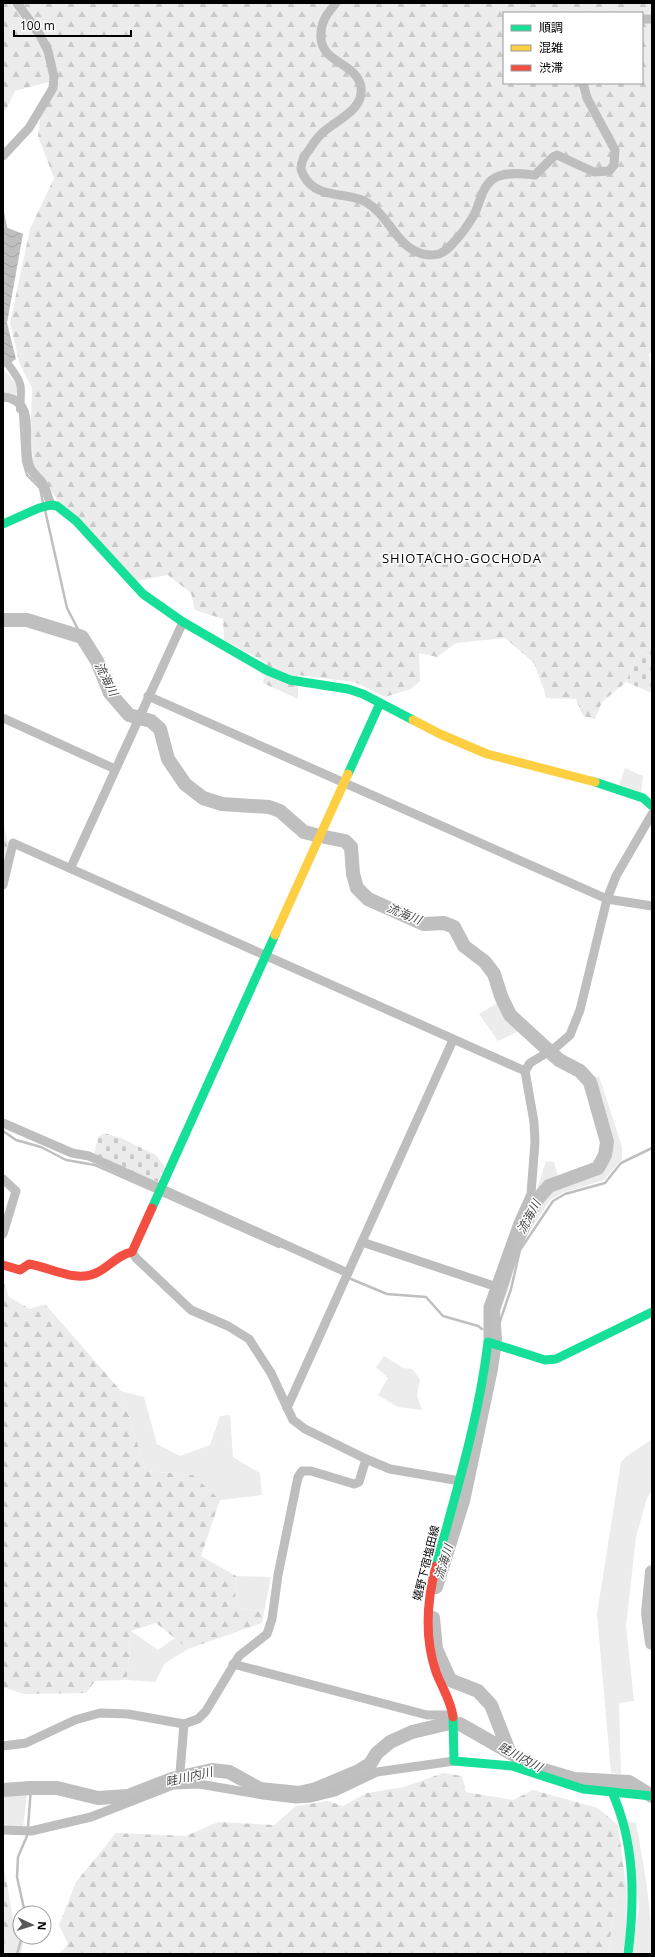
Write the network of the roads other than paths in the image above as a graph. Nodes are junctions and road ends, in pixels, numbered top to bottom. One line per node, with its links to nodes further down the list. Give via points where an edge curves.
1 (17, 3): 4 (street, via 48,51 54,77 53,88 29,128)
2 (336, 3): 3 (street, via 323,19 320,30 321,45 330,56 353,71 361,87 360,98 353,110 326,130 313,144 303,159 300,170 307,182 316,190 364,201 375,208 399,239 419,254 440,254 448,248 464,232 484,190 500,175 535,175 557,155 594,172 609,171 614,165 615,150 587,98)
3 (583, 84)
4 (3, 156)
5 (3, 397): 6 (street, via 15,400 23,407 27,417 27,457 30,468 43,483)
6 (50, 505): 7 (street); 8 (street, via 57,506 76,521 143,594)
7 (3, 524)
8 (183, 622): 9 (street); 10 (street, via 266,670 290,680 348,689)
9 (148, 696): 12 (street); 13 (street)
10 (380, 703): 13 (street); 14 (street, via 440,734 487,754 599,783 643,798)
11 (3, 718): 12 (street)
12 (115, 769): 16 (street)
13 (344, 783): 18 (street); 20 (street)
14 (652, 806)
15 (652, 814): 18 (street, via 616,876)
16 (71, 867): 17 (street, via 13,843); 20 (street)
17 (3, 885)
18 (607, 899): 19 (street); 22 (street, via 580,1010 570,1035 530,1063)
19 (652, 906)
20 (266, 956): 21 (street); 25 (street)
21 (453, 1040): 22 (street); 27 (street)
22 (525, 1071): 31 (street, via 535,1136 531,1194)
23 (3, 1123): 25 (street)
24 (3, 1179): 26 (street, via 16,1191)
25 (162, 1188): 28 (street); 30 (street)
26 (3, 1234)
27 (362, 1242): 30 (street); 31 (street)
28 (132, 1252): 29 (street, via 126,1253 97,1273 84,1276 60,1273 29,1264 20,1270); 34 (street, via 191,1310 228,1326 249,1339 271,1372)
29 (3, 1265)
30 (348, 1273): 34 (street)
31 (494, 1286): 33 (street, via 488,1306)
32 (652, 1312): 33 (street, via 556,1359 545,1360)
33 (488, 1342): 36 (street, 嬉野下宿塩田線, via 479,1399)
34 (287, 1408): 35 (street, via 293,1420 305,1428)
35 (366, 1459): 36 (street, via 390,1469); 37 (street, via 359,1482 354,1484 311,1471 302,1471 298,1477 267,1634 239,1656)
36 (460, 1481): 38 (street, 嬉野下宿塩田線, via 431,1587 428,1611 429,1641 436,1671)
37 (233, 1664): 38 (street, via 427,1715); 39 (street, via 206,1712 198,1719)
38 (453, 1715): 41 (street, 嬉野下宿塩田線)
39 (184, 1724): 40 (street, via 128,1714 100,1713 75,1720 26,1744); 42 (street, via 180,1772)
40 (3, 1746)
41 (454, 1761): 42 (street, via 376,1772 335,1792 311,1798 296,1799 225,1787); 43 (street, via 512,1766 563,1784)
42 (182, 1784): 45 (street, via 173,1785 91,1817 31,1831)
43 (612, 1792): 44 (street); 46 (street, via 627,1836 633,1891)
44 (652, 1796)
45 (3, 1830)
46 (628, 1954)

